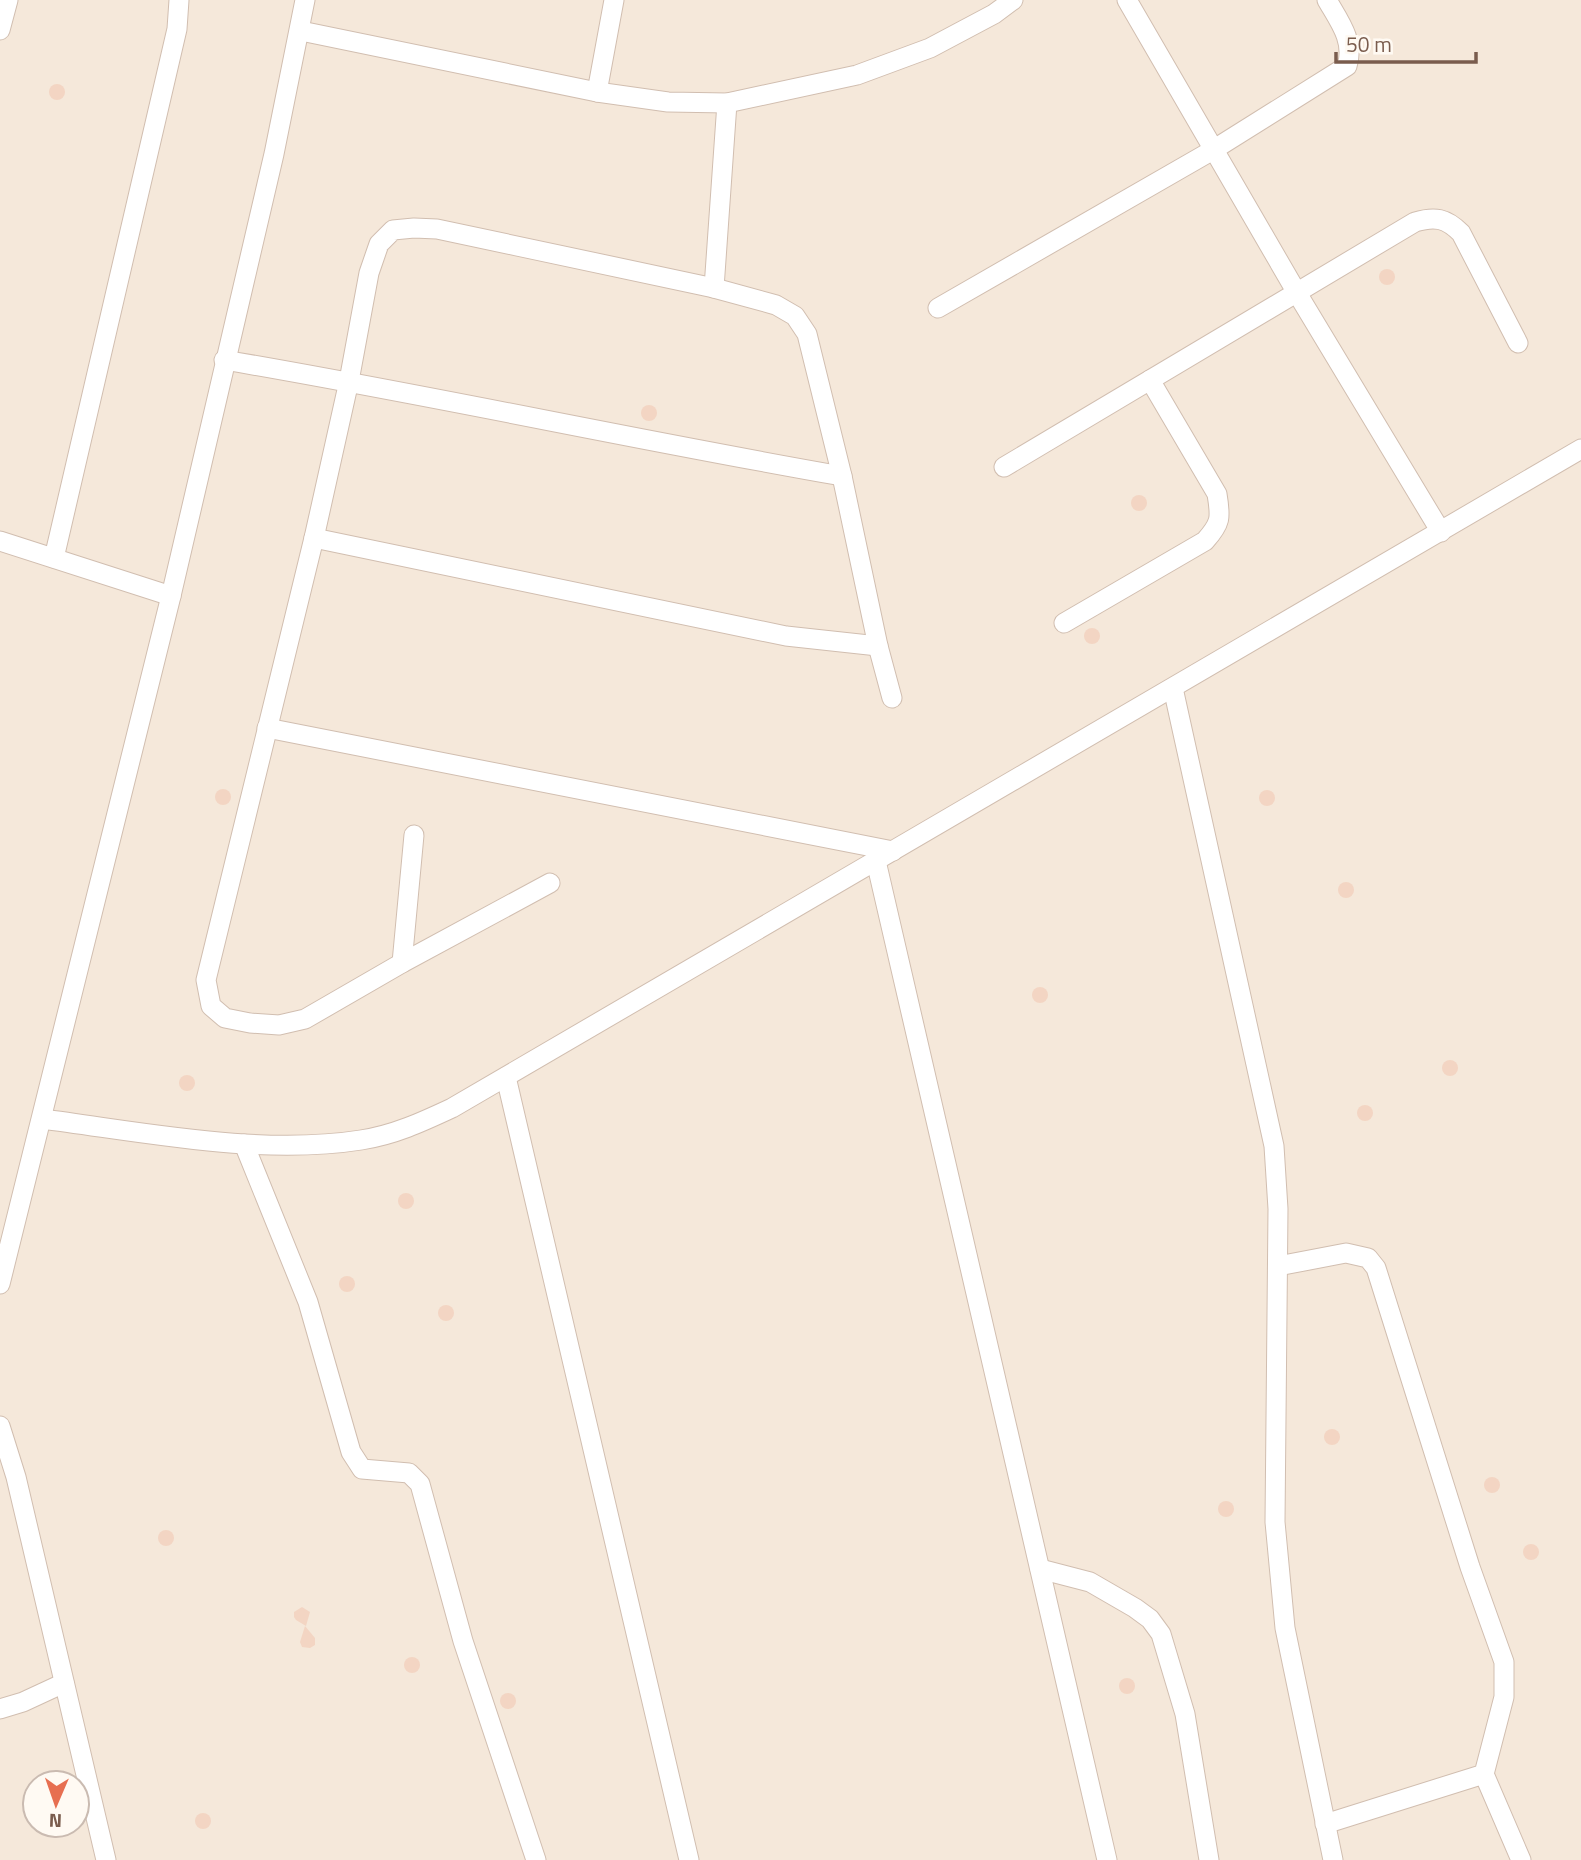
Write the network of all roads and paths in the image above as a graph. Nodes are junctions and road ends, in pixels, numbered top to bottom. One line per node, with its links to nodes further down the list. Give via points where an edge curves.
1 (8, 0): 8 (street)
2 (179, 0): 26 (street, via 177,29)
3 (305, 0): 9 (street)
4 (614, 0): 10 (street)
5 (1013, 0): 11 (street, via 930,48 858,75)
6 (1127, 0): 12 (street)
7 (1327, 0): 12 (street, via 1350,44 1347,66)
8 (0, 30)
9 (301, 31): 10 (street); 17 (street)
10 (597, 92): 11 (street, via 668,102)
11 (727, 103): 13 (street)
12 (1213, 150): 14 (street); 15 (street)
13 (714, 288): 19 (street, via 437,229 393,230 379,244 369,273); 22 (street, via 776,305 801,325)
14 (1297, 293): 16 (street, via 1415,222 1432,217 1449,222 1461,233); 18 (street); 23 (street)
15 (938, 308)
16 (1518, 343)
17 (224, 360): 19 (street); 27 (street)
18 (1150, 380): 21 (street); 28 (street, via 1217,494 1217,526 1205,541)
19 (349, 381): 22 (street); 24 (street)
20 (1581, 449): 23 (street)
21 (1004, 467)
22 (842, 476): 29 (street)
23 (1441, 532): 30 (street)
24 (314, 538): 29 (street, via 786,636); 32 (street)
25 (0, 541): 26 (street)
26 (54, 558): 27 (street)
27 (171, 596): 39 (street)
28 (1064, 623)
29 (878, 646): 31 (street)
30 (1173, 688): 34 (street); 41 (street, via 1274,1146)
31 (892, 698)
32 (267, 728): 34 (street); 37 (street, via 206,980 211,1006 225,1018 279,1025 305,1019)
33 (414, 835): 37 (street)
34 (893, 851): 35 (street)
35 (876, 862): 38 (street); 44 (street)
36 (550, 883): 37 (street)
37 (402, 963)
38 (506, 1077): 40 (street, via 405,1129 363,1140 304,1146); 51 (street)
39 (42, 1119): 40 (street); 42 (street)
40 (244, 1144): 50 (street, via 308,1302 351,1452 362,1469 409,1474 420,1484 463,1641)
41 (1278, 1266): 47 (street, via 1346,1253 1368,1258 1376,1268 1504,1662 1504,1697); 48 (street, via 1275,1522 1285,1628)
42 (0, 1284)
43 (0, 1426): 45 (street)
44 (1040, 1569): 52 (street); 53 (street, via 1090,1582 1135,1608 1161,1634 1185,1714)
45 (64, 1683): 46 (street); 49 (street)
46 (0, 1709)
47 (1484, 1774): 48 (street); 55 (street)
48 (1325, 1824): 54 (street)
49 (106, 1860)
50 (536, 1860)
51 (689, 1860)
52 (1107, 1860)
53 (1209, 1860)
54 (1333, 1860)
55 (1521, 1860)

